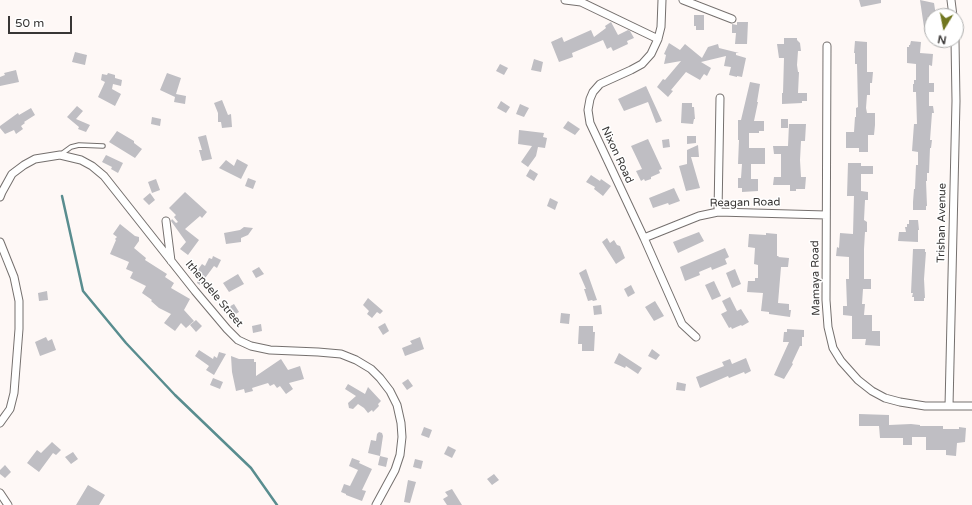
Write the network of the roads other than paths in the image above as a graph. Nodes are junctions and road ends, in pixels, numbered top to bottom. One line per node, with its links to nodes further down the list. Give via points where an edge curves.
1 (565, 0): 5 (street, via 582,2)
2 (662, 0): 5 (street, Nixon Road)
3 (683, 0): 4 (street)
4 (732, 19)
5 (658, 39): 15 (street, Nixon Road, via 651,54 642,64 600,84 593,92 588,110 590,123)
6 (827, 46): 13 (street, Mamaya Road)
7 (955, 48): 19 (street, Trishan Avenue)
8 (720, 98): 12 (street)
9 (103, 146): 10 (lane, Ithendele Street, via 78,145)
10 (60, 154): 11 (street, Ithendele Street, via 46,156 24,165 12,174); 17 (street, Ithendele Street, via 81,160 104,176)
11 (0, 197)
12 (718, 212): 13 (street, Reagan Road); 15 (street, Reagan Road, via 699,216)
13 (826, 215): 19 (street, Mamaya Road, via 828,327 841,361 858,380 885,398 926,406)
14 (166, 221): 17 (street, Ithendele Street)
15 (644, 238): 18 (street, Nixon Road, via 682,324)
16 (0, 242): 21 (street, via 14,277 19,301 19,329 14,393 10,409)
17 (172, 261): 24 (street, Ithendele Street, via 238,340 270,350 341,354 372,369 380,378 397,405 402,437 395,470)
18 (696, 337)
19 (949, 406): 20 (street, Mamaya Road)
20 (972, 406)
21 (0, 423)
22 (0, 493): 23 (street)
23 (8, 505)
24 (376, 505)

